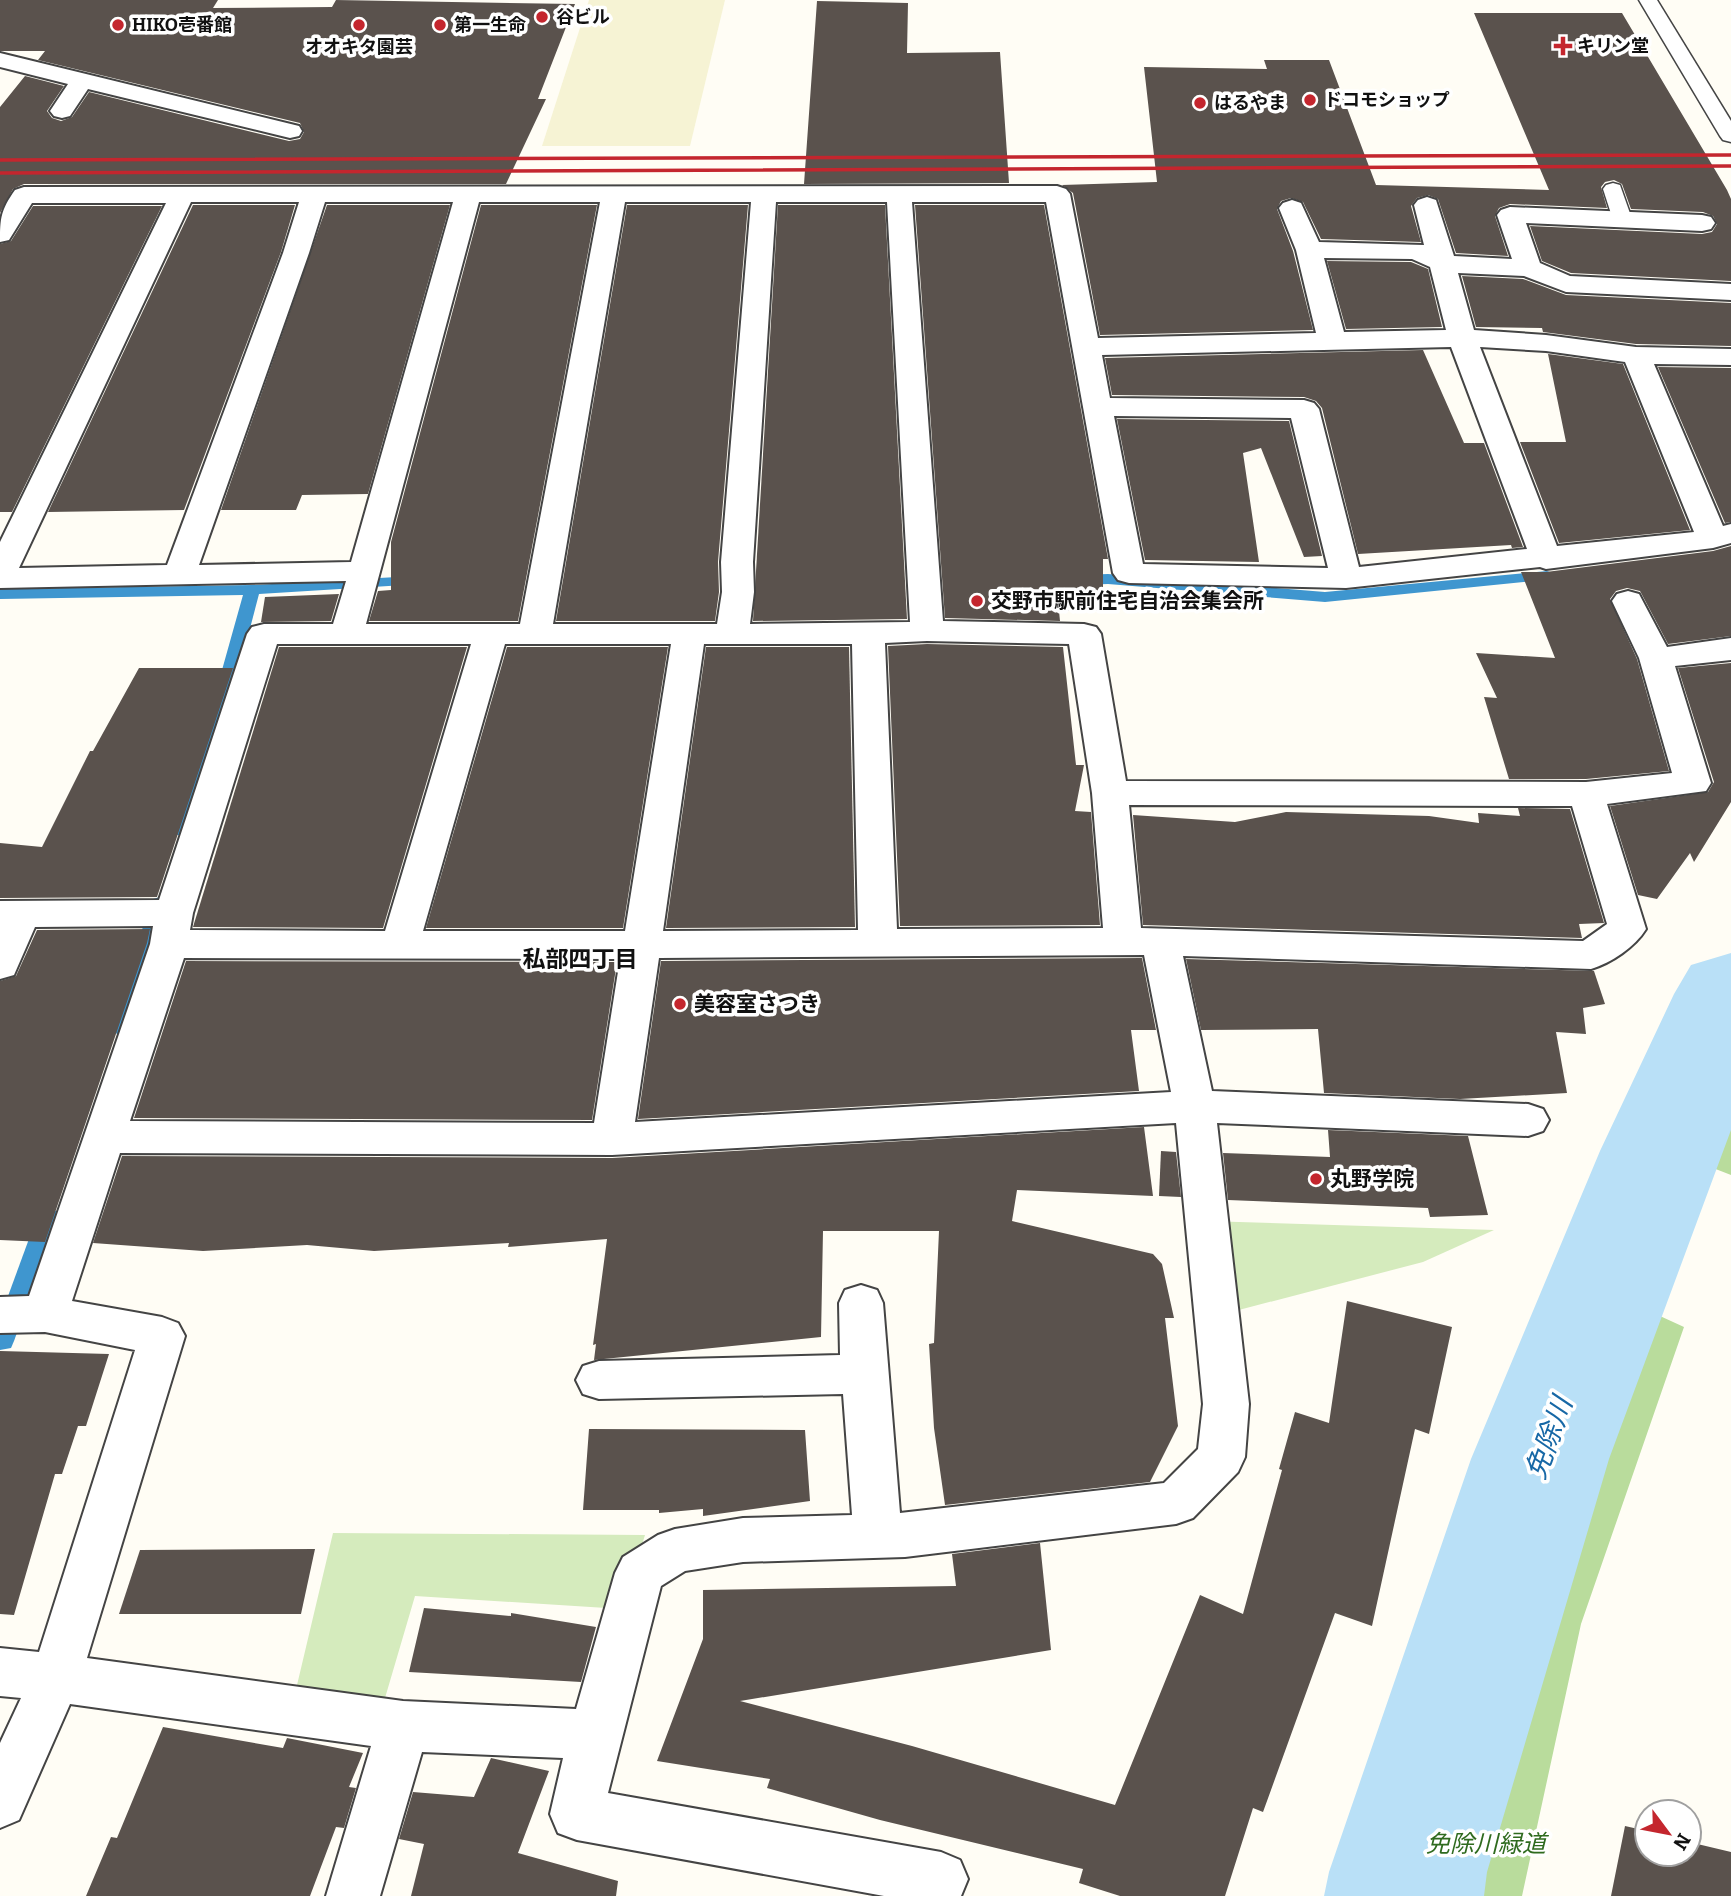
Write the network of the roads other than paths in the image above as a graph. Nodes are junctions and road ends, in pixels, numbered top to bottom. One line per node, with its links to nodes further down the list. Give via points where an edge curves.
1 (1648, 0): 6 (lane)
2 (0, 60): 3 (street)
3 (82, 80): 4 (street); 5 (street)
4 (62, 111)
5 (290, 131)
6 (1730, 136)
7 (1613, 189): 16 (lane)
8 (614, 194): 9 (street); 13 (street); 39 (street)
9 (764, 194): 10 (street); 41 (street)
10 (899, 194): 25 (street, via 1057,194); 36 (street)
11 (182, 195): 12 (street); 18 (street, via 24,195); 33 (street)
12 (314, 195): 13 (street); 32 (street)
13 (468, 195): 31 (street)
14 (1427, 205): 20 (street)
15 (1292, 208): 19 (street)
16 (1621, 219): 17 (street); 21 (street, via 1510,215)
17 (1702, 223)
18 (0, 234)
19 (1309, 250): 20 (street, via 1417,251); 24 (street)
20 (1444, 264): 21 (street); 23 (street)
21 (1528, 268): 22 (street, via 1566,285)
22 (1731, 292)
23 (1462, 338): 24 (street); 26 (street, via 1546,342); 30 (street)
24 (1332, 341): 25 (street)
25 (1086, 347): 28 (street)
26 (1636, 355): 27 (street); 29 (street)
27 (1731, 357)
28 (1098, 407): 34 (street, via 1304,409); 34 (street, via 1129,573)
29 (1722, 536): 30 (street)
30 (1546, 559): 34 (street)
31 (364, 572): 32 (street); 37 (street)
32 (179, 575): 33 (street)
33 (0, 577)
34 (1346, 578)
35 (1628, 601): 44 (street)
36 (925, 602): 42 (street); 45 (street, via 1084,634)
37 (351, 619): 38 (street); 48 (street, via 264,634)
38 (491, 634): 39 (street); 51 (street)
39 (535, 634): 40 (street)
40 (689, 634): 41 (street); 52 (street)
41 (732, 634): 42 (street)
42 (868, 634): 50 (street)
43 (1731, 648): 44 (street)
44 (1656, 658): 46 (street, via 1693,783)
45 (1110, 793): 46 (street); 49 (street)
46 (1586, 794): 49 (street, via 1627,929 1591,955)
47 (11, 914): 48 (street, via 116,913); 53 (street)
48 (171, 923): 51 (street); 56 (street)
49 (1142, 941): 50 (street); 54 (street)
50 (878, 943): 52 (street)
51 (400, 944): 52 (street)
52 (642, 945): 57 (street)
53 (0, 965)
54 (1195, 1106): 55 (street); 57 (street); 62 (street, via 1226,1404 1221,1457 1176,1503)
55 (1528, 1120)
56 (105, 1137): 57 (street); 59 (street)
57 (612, 1139)
58 (861, 1303): 60 (street)
59 (28, 1315): 64 (street, via 162,1336)
60 (864, 1374): 61 (street); 62 (street)
61 (599, 1380)
62 (878, 1536): 66 (street, via 743,1539 675,1551 640,1573)
63 (0, 1672): 64 (street)
64 (56, 1678): 65 (street); 67 (street)
65 (403, 1726): 66 (street); 69 (street)
66 (595, 1735): 68 (street, via 577,1814)
67 (0, 1802)
68 (941, 1880)
69 (353, 1896)

